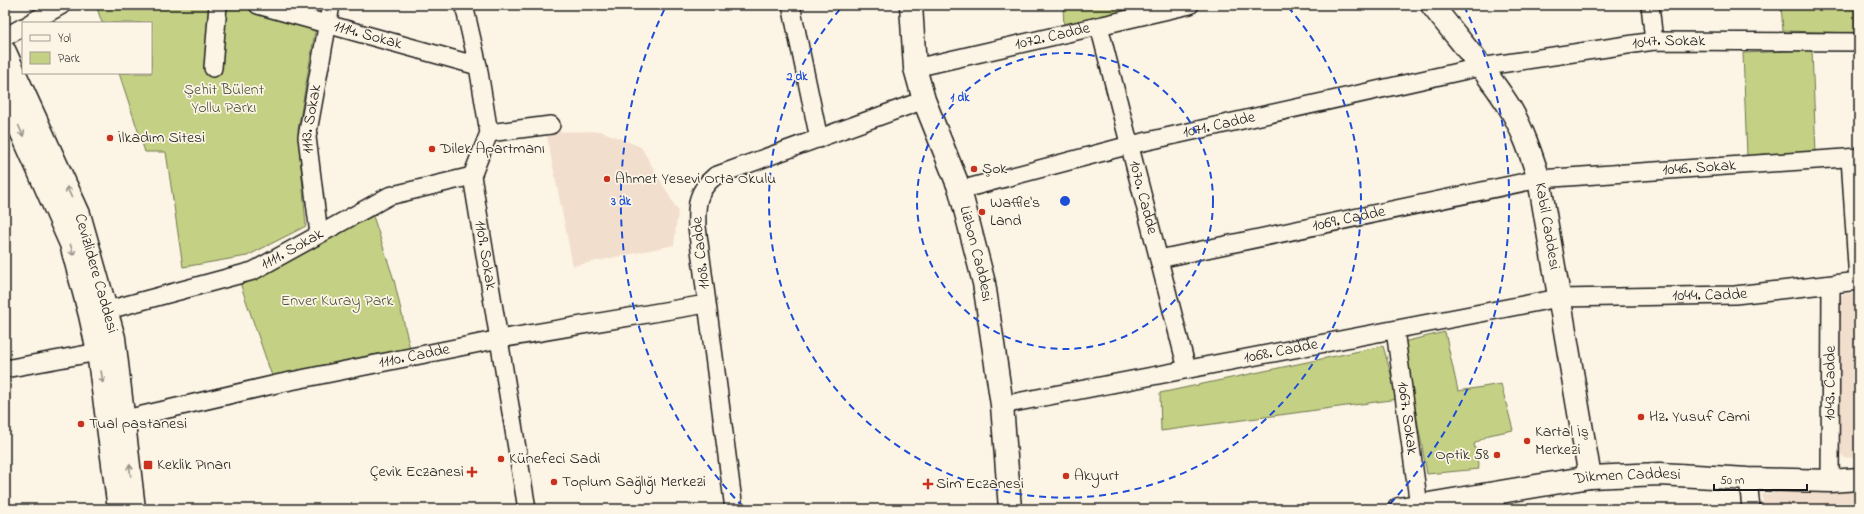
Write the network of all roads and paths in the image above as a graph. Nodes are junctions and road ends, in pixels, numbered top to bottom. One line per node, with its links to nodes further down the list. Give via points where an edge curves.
1 (62, 5): 11 (street)
2 (218, 5): 21 (street)
3 (258, 5): 12 (street, 1114. Sokak)
4 (331, 5): 12 (street, 1113. Sokak)
5 (464, 5): 19 (street)
6 (791, 5): 27 (street)
7 (911, 5): 22 (main road, Lizbon Caddesi)
8 (1190, 5): 13 (street, 1072. Cadde)
9 (1432, 5): 20 (main road, Kabil Caddesi)
10 (1650, 5): 16 (street)
11 (32, 22)
12 (326, 23): 19 (street, 1114. Sokak); 33 (street, 1113. Sokak, via 307,138)
13 (1099, 26): 22 (street, 1072. Cadde); 28 (street, 1070. Cadde)
14 (22, 28): 15 (street)
15 (5, 37)
16 (1654, 41): 17 (street, 1047. Sokak); 20 (street, 1047. Sokak)
17 (1859, 42)
18 (5, 52): 39 (main road, Cevizlidere Caddesi, one-way to 18, via 80,214)
19 (478, 66): 26 (street)
20 (1480, 67): 28 (street, 1071. Cadde); 31 (main road, Kabil Caddesi, via 1510,108 1524,136)
21 (213, 68)
22 (915, 68): 24 (main road, Lizbon Caddesi)
23 (5, 95): 42 (main road, Cevizlidere Caddesi, one-way to 42, via 71,244)
24 (924, 100): 27 (street, 1108. Cadde); 32 (main road, Lizbon Caddesi)
25 (550, 125): 26 (street)
26 (489, 133): 30 (street)
27 (819, 139): 38 (street, 1108. Cadde, via 715,176 706,184 699,196 696,227)
28 (1130, 145): 32 (street, 1071. Cadde); 34 (street, 1070. Cadde)
29 (1855, 158): 31 (street, 1046. Sokak); 35 (street)
30 (472, 176): 33 (street, 1111. Sokak, via 390,196); 41 (street, 1109. Sokak)
31 (1539, 179): 34 (street, 1069. Cadde); 37 (main road, Kabil Caddesi)
32 (960, 190): 45 (main road, Lizbon Caddesi, via 984,283)
33 (318, 234): 39 (street, 1111. Sokak, via 253,271)
34 (1159, 259): 44 (street, 1070. Cadde)
35 (1858, 281): 36 (street, 1044. Cadde)
36 (1831, 285): 37 (street, 1044. Cadde, via 1735,295); 50 (street, 1043. Cadde)
37 (1559, 298): 40 (street, 1068. Cadde); 47 (main road, Kabil Caddesi)
38 (706, 304): 41 (street, 1110. Cadde); 56 (street, 1108. Cadde)
39 (108, 310): 46 (main road, Cevizlidere Caddesi, via 114,338)
40 (1395, 330): 44 (street, 1068. Cadde); 52 (street, 1067. Sokak)
41 (500, 339): 46 (street, 1110. Cadde, via 281,383); 55 (street, 1109. Sokak)
42 (98, 352): 43 (street); 46 (main road, Cevizlidere Caddesi, one-way to 46)
43 (5, 369)
44 (1187, 370): 45 (street, 1068. Cadde)
45 (1002, 405): 57 (main road, Lizbon Caddesi)
46 (116, 421): 53 (main road, Cevizlidere Caddesi); 54 (main road, Cevizlidere Caddesi, one-way to 46)
47 (1590, 477): 48 (main road, Dikmen Caddesi, via 1660,474); 51 (main road, Dikmen Caddesi)
48 (1748, 479): 50 (main road, Dikmen Caddesi); 58 (street)
49 (1859, 479): 50 (main road, Dikmen Caddesi)
50 (1830, 481)
51 (1494, 501): 52 (main road, Dikmen Caddesi)
52 (1409, 507)
53 (118, 509)
54 (134, 509)
55 (527, 509)
56 (734, 509)
57 (1010, 509)
58 (1751, 509)

